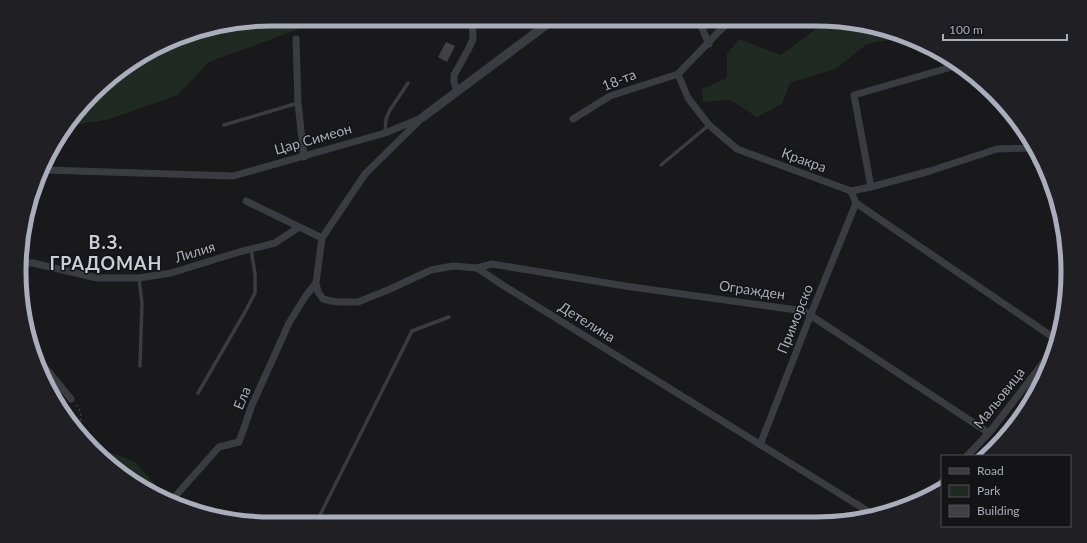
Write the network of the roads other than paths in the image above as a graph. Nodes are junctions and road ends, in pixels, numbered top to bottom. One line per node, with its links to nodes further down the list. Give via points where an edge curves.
1 (472, 26): 10 (street, via 473,39 454,74)
2 (545, 26): 10 (street, Цар Симеон)
3 (701, 26): 6 (street)
4 (725, 26): 6 (street)
5 (296, 39): 11 (street)
6 (709, 44): 8 (street)
7 (952, 67): 21 (street, via 854,95)
8 (678, 74): 13 (street, 18-та, via 610,96); 15 (street, Кракра, via 688,98)
9 (408, 84): 16 (lane, via 390,110)
10 (457, 91): 12 (street, Цар Симеон)
11 (298, 103): 14 (lane); 18 (street)
12 (423, 117): 16 (street, Цар Симеон); 26 (street, via 365,174)
13 (573, 119)
14 (224, 125)
15 (708, 125): 19 (lane); 22 (street, Кракра, via 737,149)
16 (385, 133): 18 (street, Цар Симеон)
17 (1027, 148): 21 (street, via 997,149)
18 (304, 157): 20 (street, Цар Симеон, via 233,176)
19 (661, 165)
20 (48, 170)
21 (871, 187): 22 (street)
22 (851, 191): 24 (street)
23 (246, 201): 25 (street)
24 (856, 203): 32 (street, Приморско); 34 (street)
25 (300, 227): 26 (street); 27 (street, Лилия, via 275,243)
26 (322, 238): 31 (street)
27 (251, 249): 30 (street, Лилия, via 171,273); 38 (lane, via 255,293)
28 (27, 263): 30 (street, Лилия, via 97,278)
29 (477, 268): 31 (street, Детелина, via 453,266 431,270 358,302 323,299); 32 (street, Огражден, via 492,264 625,286 804,310); 41 (street, Детелина)
30 (139, 278): 36 (lane, via 142,303)
31 (316, 283): 43 (street, Ела, via 290,323 252,405 239,442 219,447)
32 (811, 314): 40 (street, Огражден); 41 (street, Приморско)
33 (449, 317): 45 (lane, via 412,331)
34 (1052, 337)
35 (1043, 364): 40 (street, Мальовица)
36 (140, 366)
37 (50, 378): 39 (street)
38 (198, 394)
39 (71, 399)
40 (989, 433): 42 (street, Мальовица)
41 (760, 445): 44 (street, Детелина)
42 (968, 455)
43 (175, 497)
44 (868, 511)
45 (319, 517)

